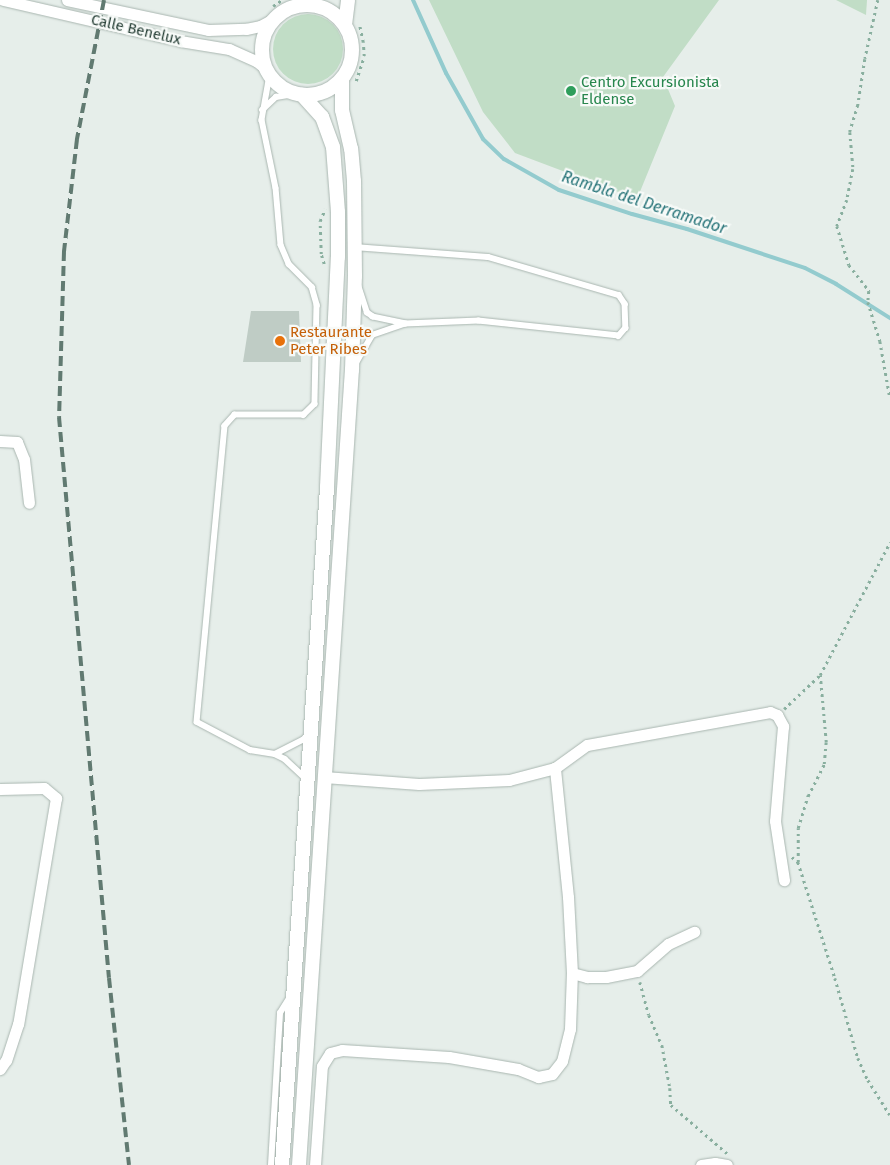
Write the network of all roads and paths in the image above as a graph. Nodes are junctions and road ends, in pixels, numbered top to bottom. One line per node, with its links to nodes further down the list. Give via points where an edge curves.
1 (3, 0): 8 (street, Calle Benelux, via 180,41 229,49 256,61)
2 (67, 0): 6 (street, Calle Benelux, via 208,30 246,29)
3 (348, 0): 7 (street)
4 (878, 0): 16 (path, via 850,132 850,185 844,212 836,226 849,265 869,291 868,302 880,341)
5 (299, 3): 6 (street); 7 (street, via 323,8)
6 (276, 18): 8 (street, via 268,26 262,47)
7 (351, 21): 9 (street, via 353,47); 9 (path, via 364,42 364,56 362,68)
8 (268, 72): 10 (street, via 280,86); 11 (lane)
9 (348, 82): 10 (street, via 324,92); 12 (street, via 342,110 354,181)
10 (298, 94): 11 (lane, via 276,97); 22 (street, via 322,117 332,147 338,221 335,341)
11 (262, 110): 23 (lane, via 276,188 281,245 290,264 316,295 315,404 304,415 236,416 225,426 198,722 250,750)
12 (354, 247): 13 (street); 14 (lane, via 488,257 619,295 625,304 626,328 620,336 479,321)
13 (355, 276): 14 (lane, via 367,313); 15 (street)
14 (406, 324): 15 (lane, via 372,335)
15 (352, 370): 25 (street)
16 (890, 398)
17 (0, 441): 18 (street, via 17,442 24,459)
18 (29, 503)
19 (890, 542): 20 (path)
20 (820, 675): 21 (path); 29 (path, via 826,742 824,764 808,796 798,828)
21 (777, 715): 24 (street, via 770,712 586,745); 28 (street, via 783,726 775,821)
22 (311, 732): 23 (lane, via 303,740); 26 (street)
23 (275, 754): 26 (lane, via 300,771)
24 (556, 768): 25 (street, via 509,780 419,784); 32 (street)
25 (324, 777): 40 (street)
26 (307, 780): 34 (street)
27 (0, 789): 35 (street, via 44,788 56,798 18,1024)
28 (778, 847): 29 (path); 30 (street)
29 (798, 862): 36 (path, via 858,1058)
30 (784, 880)
31 (694, 932): 33 (street, via 668,944 637,972)
32 (572, 973): 33 (street, via 586,977); 41 (street, via 570,1029 562,1062 552,1074 538,1077 518,1069 449,1056 342,1050 330,1053 322,1066)
33 (625, 975): 37 (path, via 642,983 649,1015 662,1045 670,1105 728,1152)
34 (293, 991): 38 (lane, via 280,1014); 39 (street)
35 (0, 1069)
36 (890, 1115)
37 (728, 1162): 42 (street)
38 (270, 1165)
39 (282, 1165)
40 (299, 1165)
41 (315, 1165)
42 (701, 1165)

